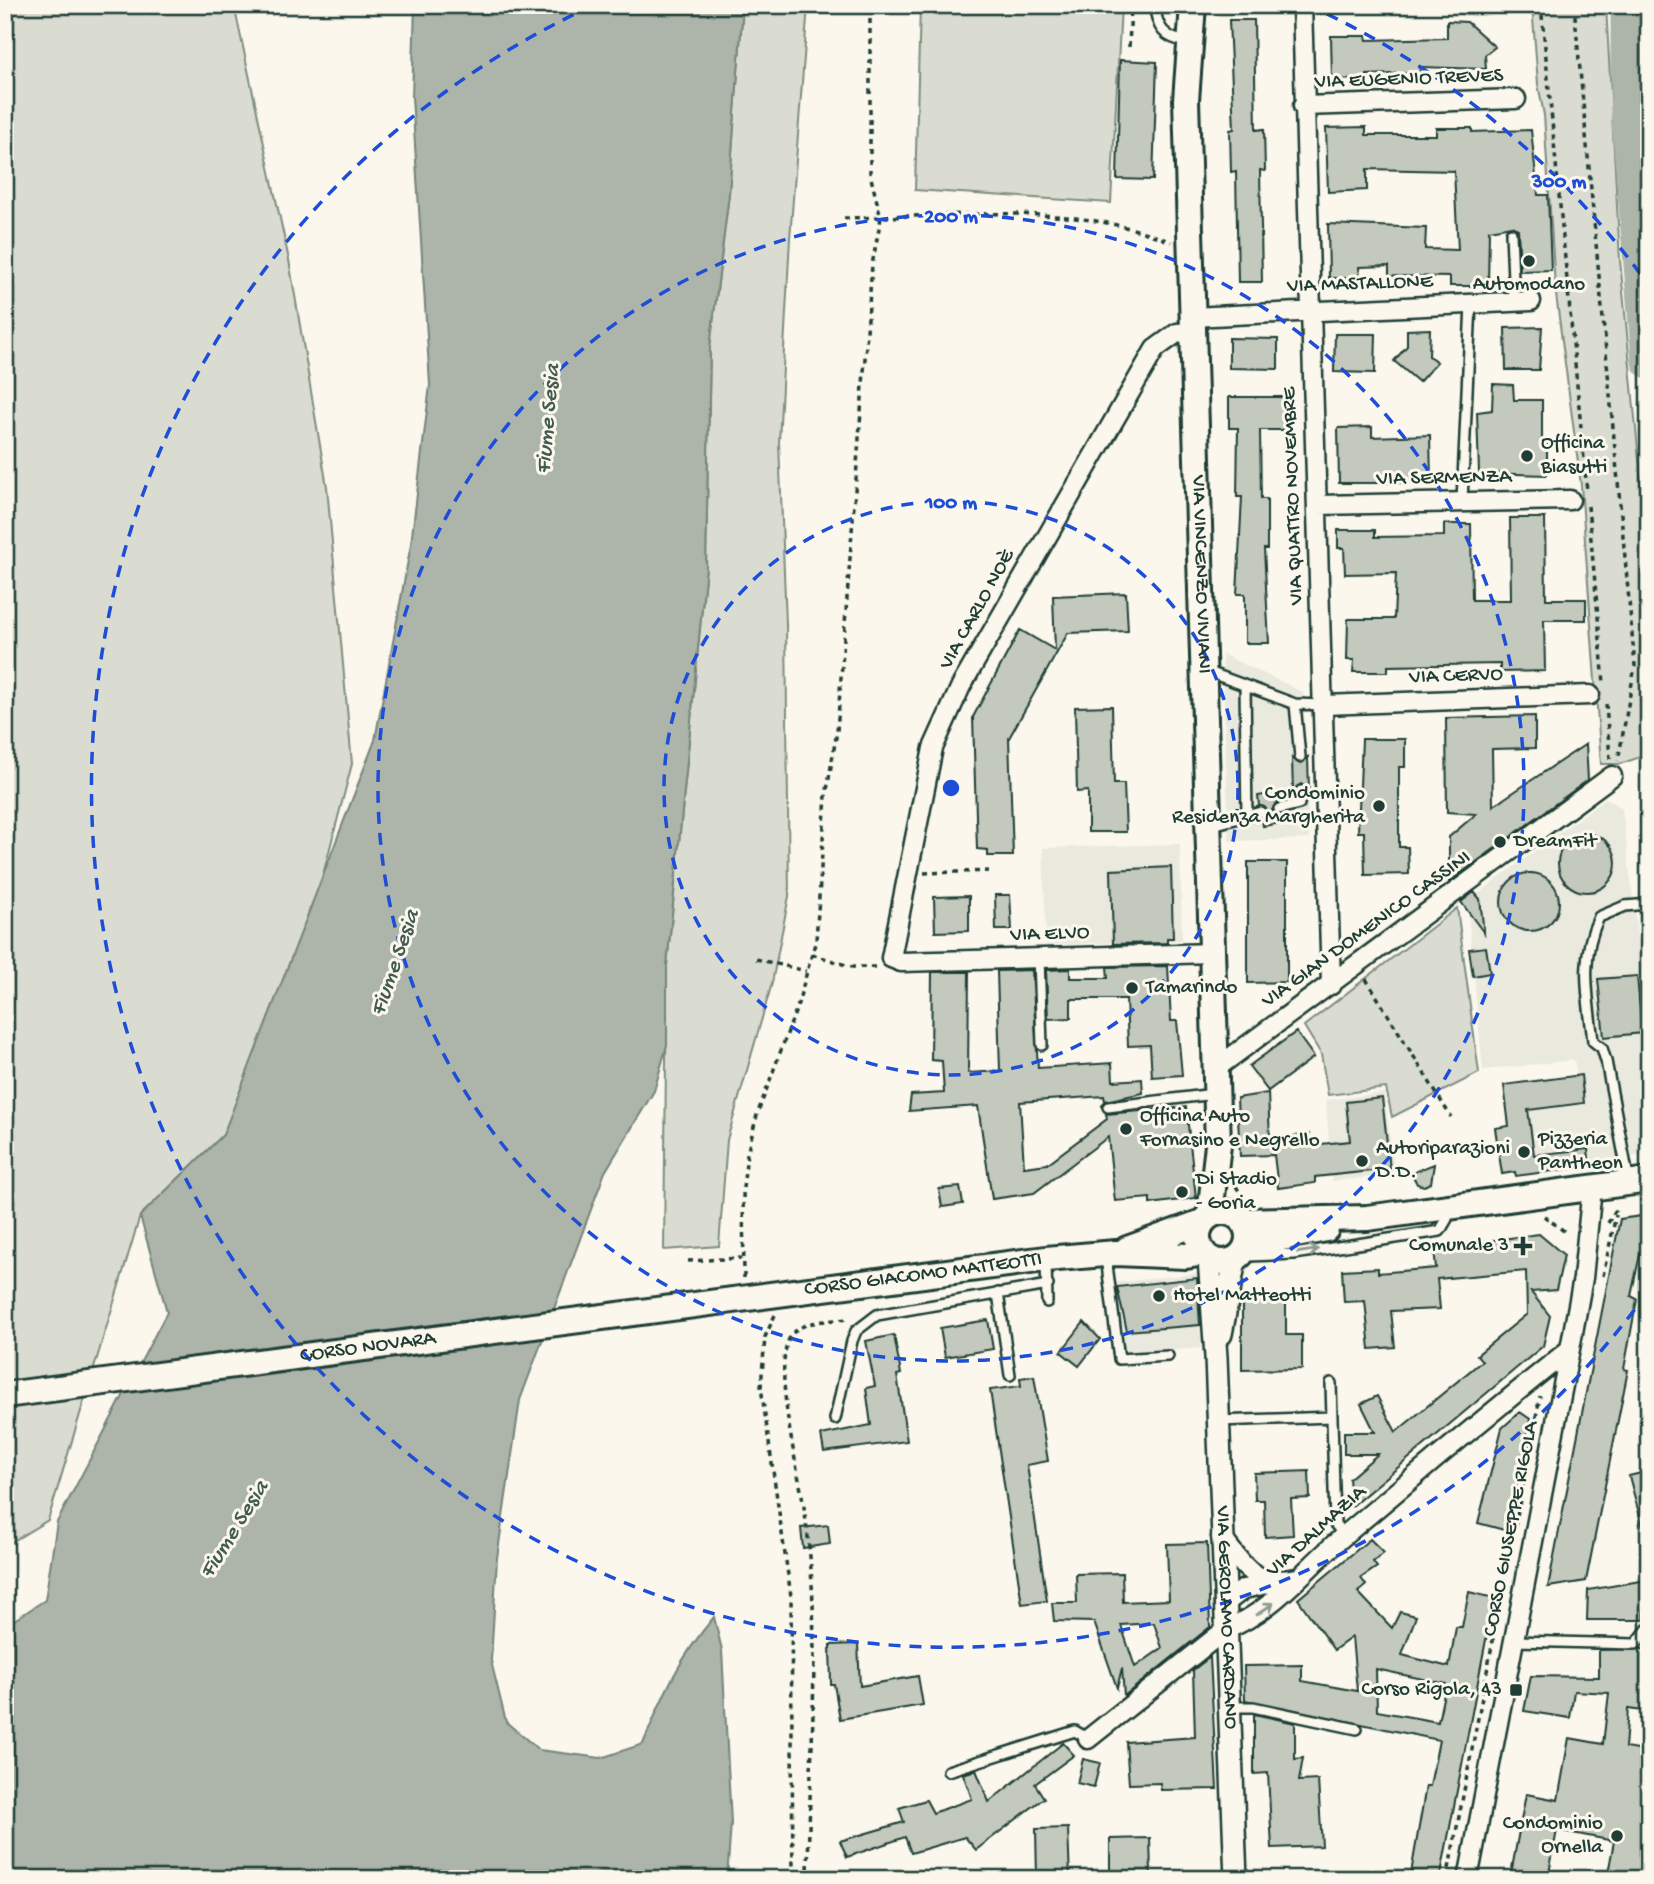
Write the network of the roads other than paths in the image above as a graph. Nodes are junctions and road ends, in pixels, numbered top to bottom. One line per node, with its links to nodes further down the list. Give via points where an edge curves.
1 (1155, 5): 4 (lane, via 1163,33 1172,40)
2 (1193, 5): 4 (main road, VIA VINCENZO VIVIANI)
3 (1301, 5): 6 (street, VIA QUATTRO NOVEMBRE)
4 (1188, 42): 11 (main road, VIA VINCENZO VIVIANI)
5 (1516, 99): 6 (street, VIA EUGENIO TREVES)
6 (1303, 106): 10 (street, VIA QUATTRO NOVEMBRE)
7 (1511, 233): 8 (lane)
8 (1522, 301): 9 (street, VIA MASTALLONE)
9 (1471, 303): 10 (street, VIA MASTALLONE); 13 (lane)
10 (1310, 309): 11 (street, VIA MASTALLONE); 14 (street, VIA QUATTRO NOVEMBRE)
11 (1192, 325): 15 (main road, VIA VINCENZO VIVIANI); 29 (street, VIA CARLO NOÈ, via 1155,349 961,686 933,748)
12 (1570, 500): 13 (street, VIA SERMENZA)
13 (1462, 501): 14 (street, VIA SERMENZA)
14 (1318, 505): 19 (street, VIA QUATTRO NOVEMBRE)
15 (1203, 670): 16 (lane); 26 (main road, VIA VINCENZO VIVIANI)
16 (1245, 686): 18 (lane); 25 (lane)
17 (1600, 696): 19 (street, VIA CERVO)
18 (1295, 704): 19 (lane); 20 (lane)
19 (1325, 705): 31 (street, VIA QUATTRO NOVEMBRE)
20 (1300, 757)
21 (1612, 776): 31 (street, VIA GIAN DOMENICO CASSINI)
22 (1301, 791): 23 (lane, via 1299,804)
23 (1279, 808)
24 (1261, 812): 25 (lane)
25 (1247, 816): 26 (lane)
26 (1208, 826): 28 (main road, VIA VINCENZO VIVIANI)
27 (1649, 904): 37 (lane, via 1598,917 1584,969 1593,1041 1602,1048 1606,1061)
28 (1212, 953): 30 (street, VIA ELVO); 33 (main road, VIA VINCENZO VIVIANI)
29 (891, 958): 30 (street, VIA ELVO, via 901,962)
30 (1039, 958): 32 (lane)
31 (1331, 985): 33 (street, VIA GIAN DOMENICO CASSINI)
32 (1042, 1045)
33 (1215, 1069): 34 (main road, VIA VINCENZO VIVIANI)
34 (1216, 1094): 35 (lane); 39 (main road, VIA VINCENZO VIVIANI)
35 (1108, 1107)
36 (1592, 1187): 37 (main road, CORSO GIACOMO MATTEOTTI); 38 (main road, CORSO GIACOMO MATTEOTTI); 49 (street, CORSO GIUSEPPE RIGOLA)
37 (1635, 1188)
38 (1447, 1208): 40 (main road, CORSO GIACOMO MATTEOTTI); 42 (lane, one-way to 38, via 1294,1254 1440,1231)
39 (1222, 1218): 40 (main road, CORSO GIACOMO MATTEOTTI); 41 (main road, CORSO GIACOMO MATTEOTTI); 42 (main road, via 1248,1232); 43 (main road, via 1198,1237)
40 (1367, 1218): 42 (main road, CORSO GIACOMO MATTEOTTI)
41 (1111, 1253): 43 (main road, CORSO GIACOMO MATTEOTTI); 44 (main road, CORSO GIACOMO MATTEOTTI); 50 (lane, via 1119,1359)
42 (1241, 1254): 43 (main road, via 1220,1262); 51 (street, VIA GEROLAMO CARDANO)
43 (1206, 1255): 51 (street, VIA GEROLAMO CARDANO)
44 (1046, 1259): 45 (lane); 47 (main road, CORSO GIACOMO MATTEOTTI)
45 (1048, 1285): 46 (lane); 48 (lane)
46 (998, 1293): 52 (lane); 56 (lane, via 877,1315 856,1331)
47 (737, 1299): 54 (main road, CORSO NOVARA)
48 (1047, 1302)
49 (1570, 1349): 58 (street, VIA DALMAZIA); 65 (street, CORSO GIUSEPPE RIGOLA)
50 (1168, 1356)
51 (1216, 1357): 57 (street, VIA GEROLAMO CARDANO)
52 (1010, 1375)
53 (1331, 1382): 55 (lane)
54 (5, 1395)
55 (1332, 1417): 57 (lane); 58 (lane, via 1335,1524)
56 (835, 1419)
57 (1219, 1421): 59 (street, VIA GEROLAMO CARDANO)
58 (1344, 1535): 60 (street, VIA DALMAZIA)
59 (1221, 1537): 61 (street, via 1255,1577); 62 (street, VIA GEROLAMO CARDANO)
60 (1297, 1578): 61 (street); 64 (street, VIA DALMAZIA, one-way to 60, via 1274,1603)
61 (1274, 1582): 62 (street, via 1244,1589)
62 (1224, 1604): 64 (street, VIA GEROLAMO CARDANO)
63 (1649, 1627): 65 (lane, via 1636,1644)
64 (1225, 1630): 66 (street, VIA GEROLAMO CARDANO); 68 (street, VIA DALMAZIA)
65 (1514, 1641): 71 (street, CORSO GIUSEPPE RIGOLA)
66 (1229, 1707): 67 (lane, via 1253,1707); 70 (street, VIA GEROLAMO CARDANO)
67 (1357, 1729)
68 (1088, 1739): 69 (lane, via 1075,1731)
69 (948, 1771)
70 (1236, 1879)
71 (1468, 1879)

